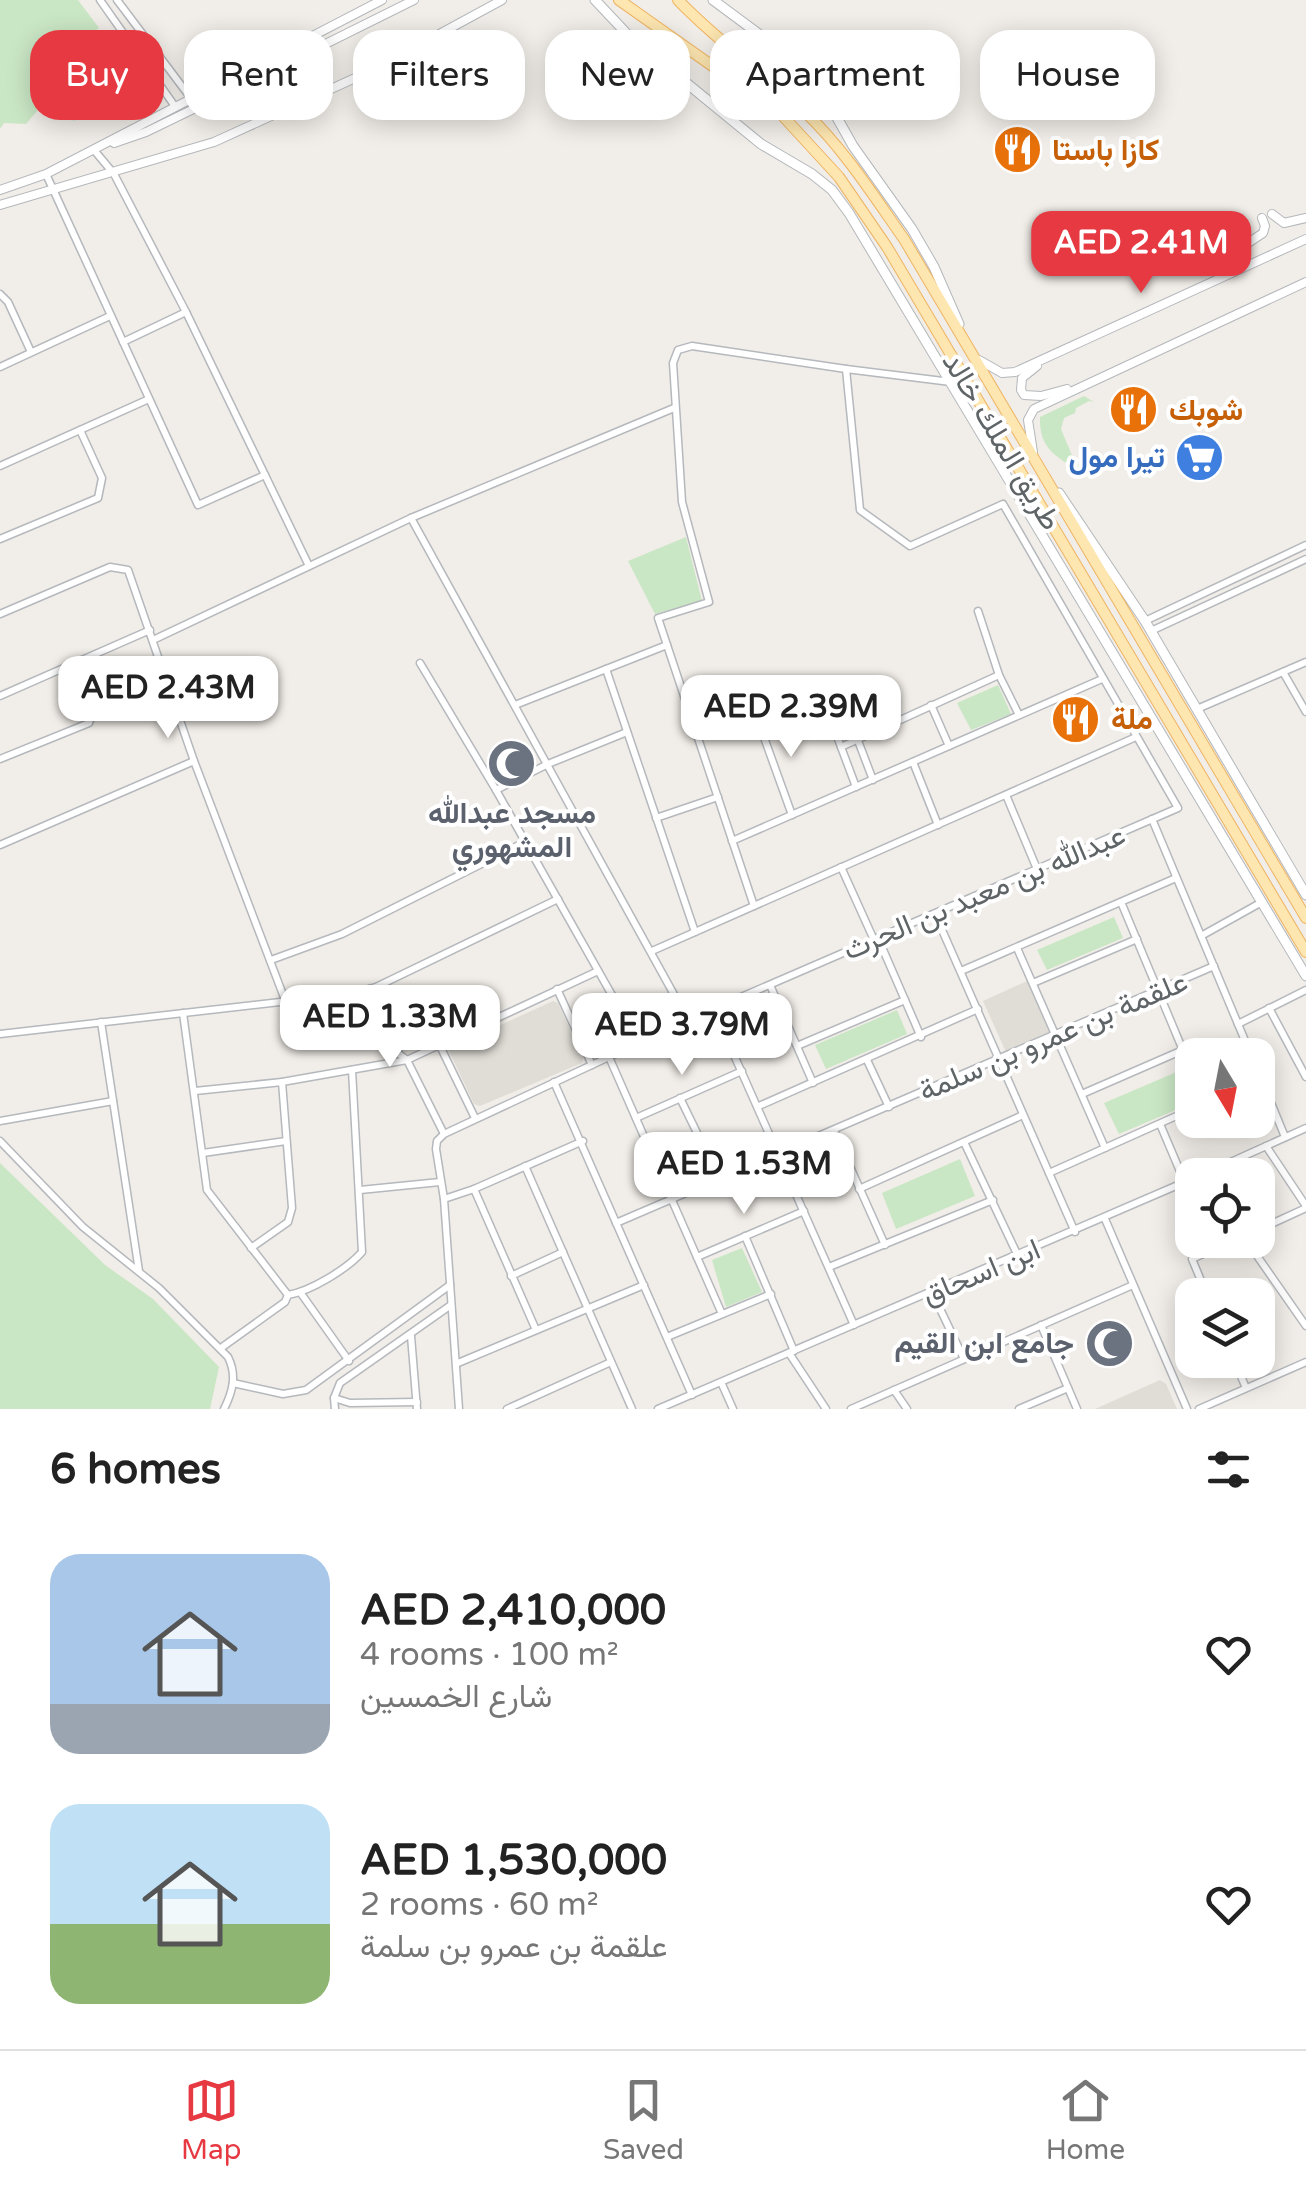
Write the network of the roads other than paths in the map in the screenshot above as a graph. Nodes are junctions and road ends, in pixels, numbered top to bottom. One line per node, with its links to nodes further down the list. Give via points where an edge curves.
1 (100, 0): 13 (street)
2 (116, 0): 11 (street)
3 (382, 0): 10 (street)
4 (414, 0): 14 (street, via 146,132)
5 (502, 0): 16 (street, via 376,69 214,142)
6 (594, 0): 35 (main road, via 761,144 832,190)
7 (619, 0): 107 (main road, طريق الملك خالد, via 757,95 839,177)
8 (678, 0): 31 (main road, طريق الملك خالد, via 836,146 904,239)
9 (713, 0): 31 (main road, via 774,46 831,107 928,258)
10 (323, 30)
11 (184, 89)
12 (184, 100): 13 (street)
13 (174, 105): 14 (street)
14 (97, 148): 15 (street); 16 (street)
15 (46, 174): 17 (street); 18 (street)
16 (114, 174): 17 (street); 27 (street)
17 (52, 188): 19 (street); 28 (street)
18 (0, 190)
19 (0, 205)
20 (1272, 214): 22 (street, via 1284,223)
21 (1262, 218): 24 (street, via 1263,233)
22 (1306, 218)
23 (1306, 239): 24 (street)
24 (1220, 280): 32 (street)
25 (1306, 282): 36 (street)
26 (1, 296): 30 (street)
27 (186, 312): 29 (street); 42 (street)
28 (110, 316): 29 (street); 30 (street)
29 (123, 342): 37 (street)
30 (31, 352): 33 (street)
31 (972, 354): 32 (street, via 1002,373); 40 (main road, طريق الملك خالد)
32 (1044, 360): 36 (street, via 1022,378 1024,394)
33 (0, 367)
34 (846, 369): 35 (street); 38 (street, via 692,346 678,350 673,362); 61 (street, via 860,510 910,546 1003,504)
35 (952, 382): 97 (main road)
36 (1086, 384): 40 (street, via 1034,409 1028,420)
37 (148, 398): 39 (street); 42 (street, via 198,505)
38 (674, 408): 43 (street); 54 (street, via 682,502 709,602 658,618)
39 (80, 430): 41 (street); 44 (street, via 102,478 98,498)
40 (1033, 457): 50 (main road); 100 (main road, طريق الملك خالد)
41 (0, 466)
42 (265, 475): 47 (street)
43 (411, 518): 47 (street); 64 (street)
44 (0, 540)
45 (1306, 546): 50 (street)
46 (1306, 559): 52 (street)
47 (309, 566): 53 (street)
48 (978, 611): 60 (street)
49 (0, 614): 51 (street, via 119,567 133,578)
50 (1145, 622): 52 (main road)
51 (150, 630): 53 (street); 57 (street)
52 (1151, 632): 66 (main road)
53 (153, 640): 76 (street)
54 (667, 645): 58 (street); 83 (street)
55 (420, 662): 81 (street)
56 (1306, 662): 59 (street)
57 (74, 663): 62 (street); 75 (street, via 92,707 89,723)
58 (606, 669): 64 (street); 70 (street)
59 (1283, 672): 66 (street); 67 (street)
60 (998, 675): 65 (street); 68 (street)
61 (1102, 679): 68 (street); 71 (street)
62 (0, 696)
63 (824, 701): 74 (street)
64 (515, 705): 78 (street)
65 (931, 705): 72 (street); 73 (street)
66 (1196, 710): 94 (main road)
67 (1306, 712)
68 (1019, 716): 73 (street)
69 (757, 718): 84 (street)
70 (627, 732): 78 (street); 85 (street)
71 (1136, 737): 82 (street); 86 (street, عبدالله بن معبد بن الحرث, via 1178,808)
72 (857, 738): 74 (street); 79 (street)
73 (949, 746): 77 (street)
74 (841, 747): 80 (street)
75 (0, 760)
76 (194, 761): 90 (street); 108 (street)
77 (913, 762): 79 (street); 87 (street)
78 (548, 764): 81 (street); 106 (street)
79 (873, 780): 80 (street)
80 (856, 787): 84 (street)
81 (496, 790): 89 (street)
82 (1006, 795): 87 (street); 92 (street)
83 (718, 797): 85 (street); 88 (street)
84 (792, 815): 88 (street)
85 (656, 818): 101 (street)
86 (1152, 820): 92 (street, عبدالله بن معبد بن الحرث); 93 (street)
87 (938, 824): 91 (street)
88 (732, 841): 98 (street)
89 (526, 842): 95 (street); 108 (street, via 342,934)
90 (0, 845)
91 (842, 867): 98 (street); 103 (street)
92 (1037, 869): 99 (street, عبدالله بن معبد بن الحرث)
93 (1176, 878): 96 (street); 102 (street)
94 (1306, 896)
95 (558, 899): 110 (street); 115 (street)
96 (1120, 902): 104 (street); 105 (street)
97 (1262, 902): 102 (street); 112 (main road)
98 (754, 906): 101 (street)
99 (934, 914): 103 (street, عبدالله بن معبد بن الحرث); 111 (street)
100 (1306, 918)
101 (695, 932): 106 (street)
102 (1201, 936): 109 (street)
103 (876, 939): 114 (street, عبدالله بن معبد بن الحرث); 120 (street)
104 (1136, 939): 113 (street); 117 (street)
105 (1016, 947): 111 (street); 113 (street)
106 (652, 951): 125 (street)
107 (1306, 952)
108 (271, 960): 119 (street)
109 (1214, 966): 117 (street, علقمة بن عمرو بن سلمة); 127 (street)
110 (598, 971): 116 (street); 133 (street)
111 (961, 971): 122 (street)
112 (1306, 976)
113 (1033, 983): 129 (street)
114 (770, 985): 123 (street, عبدالله بن معبد بن الحرث); 135 (street)
115 (369, 989): 119 (street); 139 (street)
116 (557, 990): 134 (street); 141 (street)
117 (1157, 990): 129 (street, علقمة بن عمرو بن سلمة); 131 (street)
118 (1306, 990): 121 (street)
119 (285, 1000): 124 (street)
120 (905, 1000): 130 (street); 135 (street)
121 (1269, 1008): 127 (street); 144 (street)
122 (978, 1009): 130 (street); 138 (street)
123 (714, 1010): 125 (street, عبدالله بن معبد بن الحرث); 143 (street)
124 (184, 1013): 126 (street); 148 (street)
125 (688, 1020): 133 (street, عبدالله بن معبد بن الحرث)
126 (102, 1022): 128 (street); 151 (street)
127 (1238, 1024): 132 (street)
128 (0, 1034)
129 (1056, 1034): 138 (street, علقمة بن عمرو بن سلمة); 149 (street)
130 (921, 1037): 140 (street)
131 (1178, 1038)
132 (1244, 1038)
133 (639, 1044): 137 (street, عبدالله بن معبد بن الحرث)
134 (440, 1046): 139 (street); 157 (street)
135 (797, 1046): 147 (street)
136 (1175, 1053): 149 (street)
137 (609, 1057): 141 (street, عبدالله بن معبد بن الحرث); 158 (street)
138 (998, 1058): 153 (street, علقمة بن عمرو بن سلمة); 155 (street)
139 (407, 1060): 142 (street); 163 (street)
140 (867, 1060): 147 (street); 153 (street)
141 (592, 1065): 146 (street, عبدالله بن معبد بن الحرث)
142 (352, 1070): 145 (street); 182 (street)
143 (742, 1071): 150 (street); 152 (street)
144 (1306, 1076)
145 (282, 1082): 148 (street); 166 (street)
146 (554, 1082): 157 (street, عبدالله بن معبد بن الحرث); 167 (street)
147 (813, 1083): 152 (street)
148 (195, 1091): 171 (street)
149 (1082, 1094): 170 (street)
150 (680, 1098): 158 (street); 177 (street)
151 (113, 1101): 159 (street); 200 (street)
152 (759, 1106): 172 (street)
153 (889, 1107): 162 (street, علقمة بن عمرو بن سلمة)
154 (1275, 1113): 164 (street)
155 (1023, 1115): 168 (street); 176 (street)
156 (1175, 1117): 160 (street)
157 (475, 1118): 163 (street, عبدالله بن معبد بن الحرث)
158 (636, 1118): 184 (street)
159 (0, 1121)
160 (1160, 1124): 170 (street); 173 (street)
161 (1306, 1128): 164 (street)
162 (834, 1131): 172 (street, علقمة بن عمرو بن سلمة); 181 (street)
163 (444, 1134): 178 (street, via 436,1140)
164 (1286, 1137): 169 (street)
165 (0, 1140): 200 (street, via 83,1227)
166 (286, 1141): 171 (street); 194 (street, via 290,1216)
167 (583, 1141): 175 (street); 190 (street)
168 (964, 1142): 181 (street); 185 (street)
169 (1266, 1146): 174 (street); 186 (street)
170 (1105, 1148): 176 (street)
171 (203, 1153): 194 (street, via 212,1199)
172 (779, 1156): 177 (street, علقمة بن عمرو بن سلمة); 187 (street)
173 (1177, 1158)
174 (1240, 1158)
175 (525, 1166): 180 (street); 195 (street)
176 (1048, 1172): 191 (street)
177 (720, 1180): 184 (street, علقمة بن عمرو بن سلمة)
178 (440, 1182): 182 (street); 183 (street)
179 (1175, 1187): 188 (street, ابن اسحاق)
180 (474, 1189): 183 (street); 201 (street)
181 (860, 1189): 193 (street)
182 (360, 1190): 205 (street, via 362,1252)
183 (444, 1198): 202 (street)
184 (672, 1200): 190 (street, علقمة بن عمرو بن سلمة); 196 (street)
185 (992, 1200): 193 (street); 197 (street)
186 (1306, 1207): 189 (street)
187 (804, 1211): 192 (street); 199 (street)
188 (1105, 1219): 191 (street, ابن اسحاق); 204 (street)
189 (1275, 1222)
190 (616, 1223): 203 (street)
191 (1075, 1232): 197 (street, ابن اسحاق)
192 (745, 1236): 196 (street); 207 (street)
193 (884, 1245): 199 (street)
194 (251, 1248): 208 (street)
195 (563, 1252): 201 (street); 210 (street)
196 (697, 1256): 211 (street)
197 (1018, 1256): 206 (street, ابن اسحاق)
198 (1259, 1258): 214 (street)
199 (829, 1268): 212 (street)
200 (138, 1272): 218 (street)
201 (512, 1276): 215 (street)
202 (450, 1284): 209 (street); 221 (street)
203 (644, 1285): 210 (street); 217 (street)
204 (1133, 1285): 213 (street); 246 (street)
205 (300, 1292): 208 (street); 221 (street)
206 (932, 1292): 212 (street, ابن اسحاق); 220 (street)
207 (771, 1294): 211 (street); 219 (street)
208 (288, 1295): 218 (street)
209 (452, 1304): 216 (street); 224 (street)
210 (587, 1308): 215 (street); 222 (street)
211 (722, 1314): 217 (street)
212 (854, 1325): 219 (street, ابن اسحاق)
213 (1041, 1326): 220 (street); 228 (street)
214 (1306, 1326)
215 (536, 1330): 224 (street)
216 (411, 1335): 232 (street, via 340,1383); 233 (street)
217 (667, 1338): 231 (street)
218 (220, 1348): 227 (street, via 234,1370)
219 (792, 1352): 226 (street, ابن اسحاق); 241 (street)
220 (964, 1359): 230 (street)
221 (348, 1360): 227 (street, via 294,1392)
222 (612, 1362): 237 (street); 238 (street)
223 (1306, 1362): 229 (street)
224 (458, 1363): 236 (street)
225 (1242, 1378): 229 (street)
226 (721, 1382): 231 (street, ابن اسحاق); 240 (street)
227 (233, 1383): 234 (street)
228 (1068, 1388): 244 (street); 245 (street)
229 (1246, 1388): 247 (street)
230 (894, 1390): 242 (street); 243 (street)
231 (692, 1395): 239 (street, ابن اسحاق)
232 (334, 1398): 233 (street); 235 (street)
233 (417, 1405)
234 (224, 1409)
235 (335, 1409)
236 (459, 1409)
237 (508, 1409)
238 (632, 1409)
239 (658, 1409)
240 (733, 1409)
241 (826, 1409)
242 (851, 1409)
243 (907, 1409)
244 (1018, 1409)
245 (1078, 1409)
246 (1186, 1409)
247 (1199, 1409)

